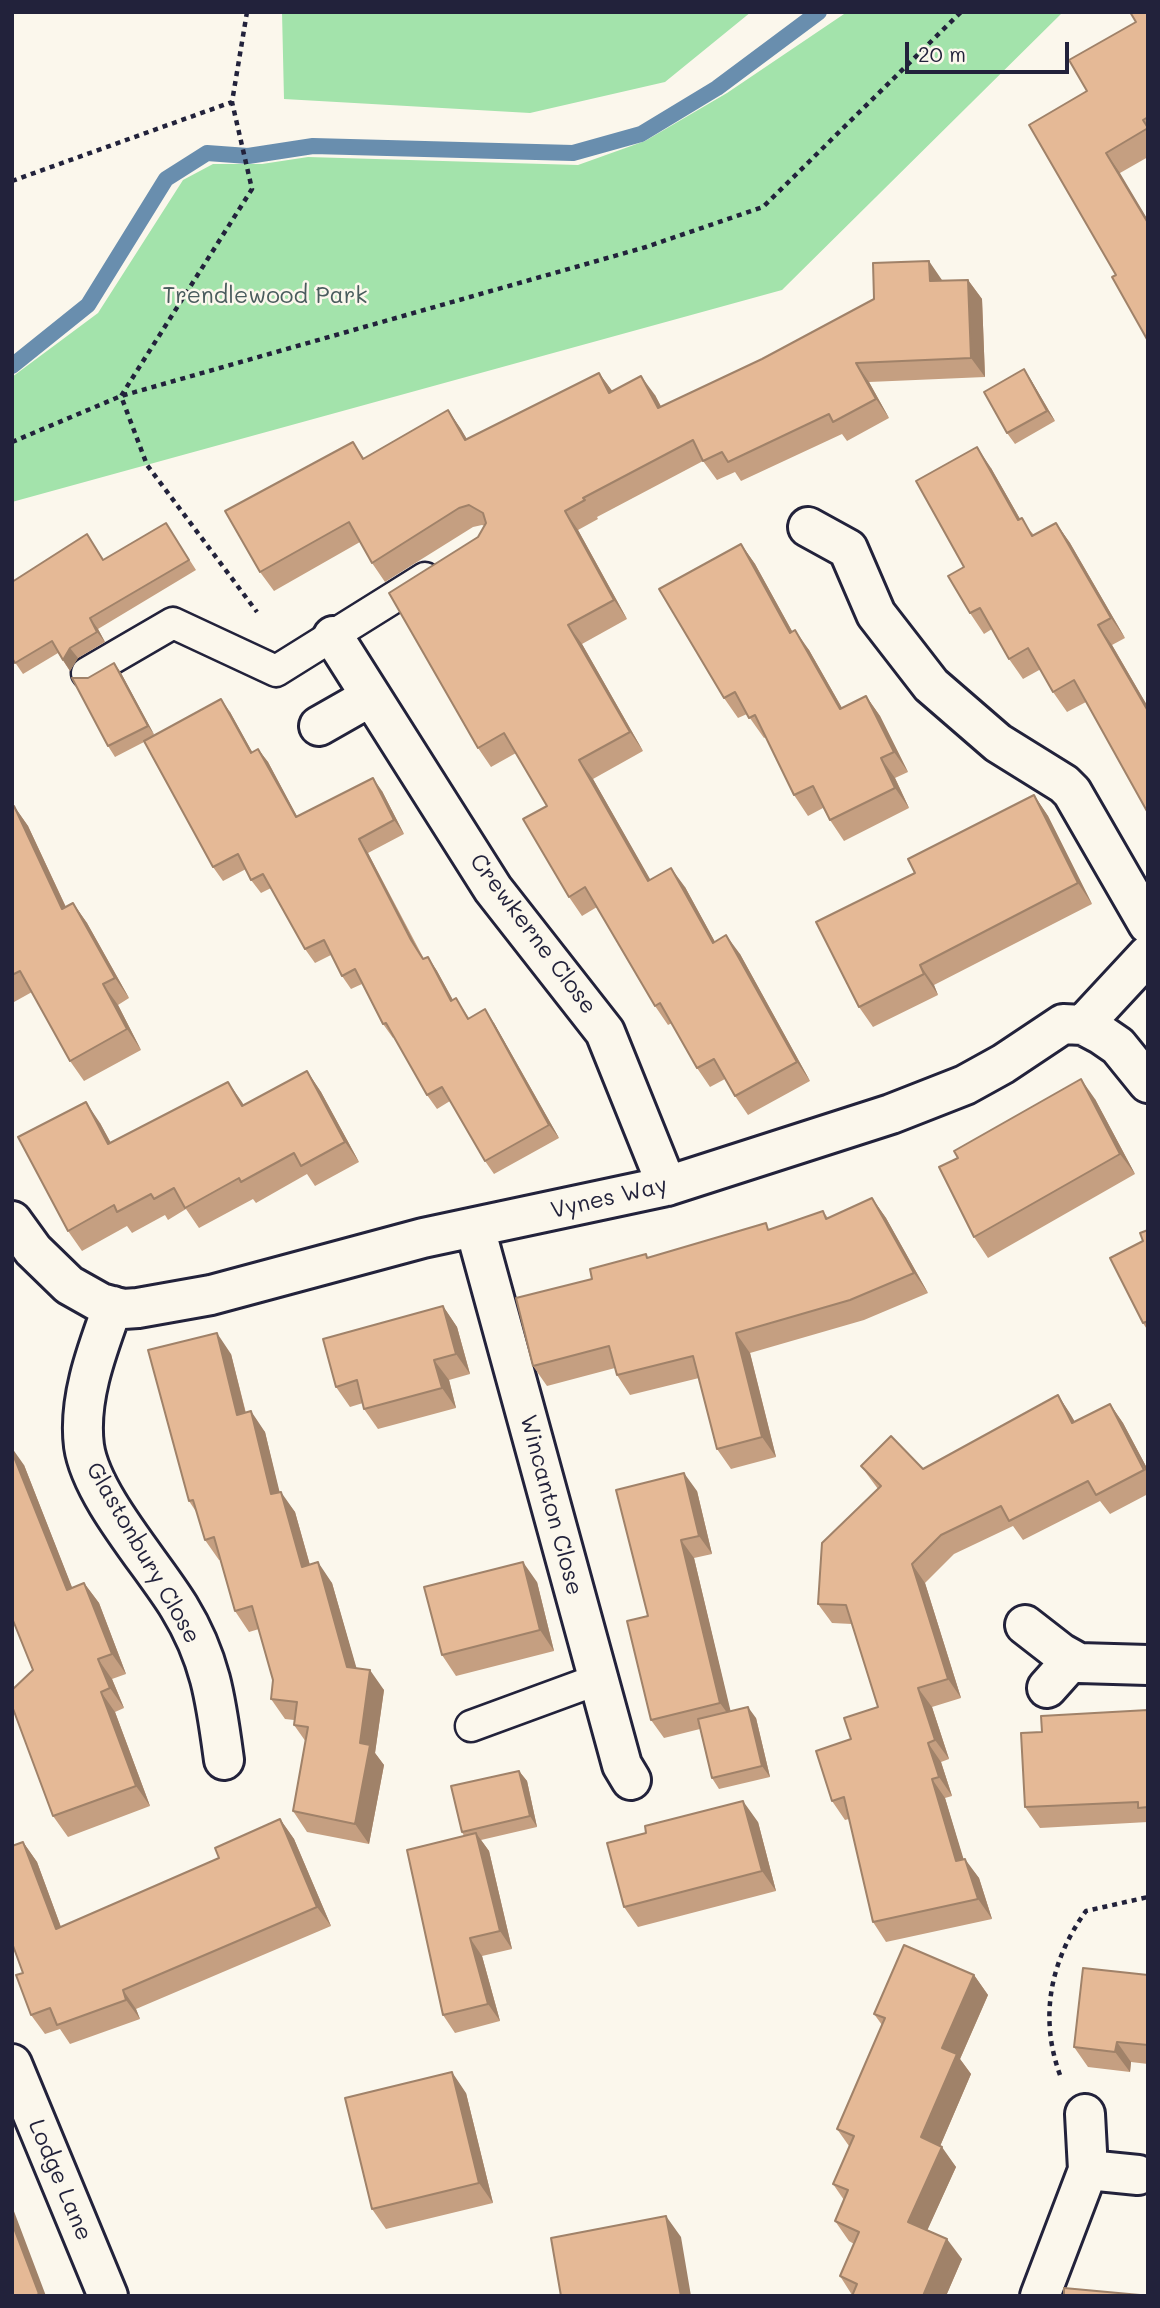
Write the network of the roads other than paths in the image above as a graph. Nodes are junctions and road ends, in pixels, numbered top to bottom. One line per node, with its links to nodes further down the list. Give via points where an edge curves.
1 (808, 527): 7 (street, via 858,539 876,614 931,685 998,743 1072,792)
2 (447, 564): 3 (lane)
3 (333, 636): 4 (lane, via 276,671 173,623); 5 (street, Crewkerne Close)
4 (87, 673)
5 (370, 697): 6 (street); 11 (street, Crewkerne Close, via 494,889 605,1032)
6 (319, 726)
7 (1148, 924)
8 (1148, 955): 9 (street)
9 (1083, 1026): 10 (street, via 1118,1046); 11 (street, Vynes Way, via 1058,1026 975,1080 891,1114)
10 (1148, 1083)
11 (667, 1186): 13 (street, Vynes Way)
12 (12, 1221): 14 (street, via 33,1250 69,1285 92,1300)
13 (475, 1228): 14 (street, Vynes Way, via 211,1295 138,1308); 18 (street, Wincanton Close)
14 (113, 1306): 21 (street, Glastonbury Close, via 86,1397 85,1450 102,1490 194,1635 213,1681)
15 (1025, 1625): 16 (street)
16 (1072, 1660): 17 (street, via 1087,1665); 19 (street)
17 (1148, 1665)
18 (599, 1679): 20 (lane); 22 (street, Wincanton Close, via 622,1765)
19 (1046, 1688)
20 (471, 1726)
21 (224, 1760)
22 (631, 1780)
23 (12, 2064): 27 (street, Lodge Lane)
24 (1085, 2115): 25 (street)
25 (1088, 2170): 26 (street); 28 (street)
26 (1138, 2175)
27 (108, 2296)
28 (1040, 2296)

